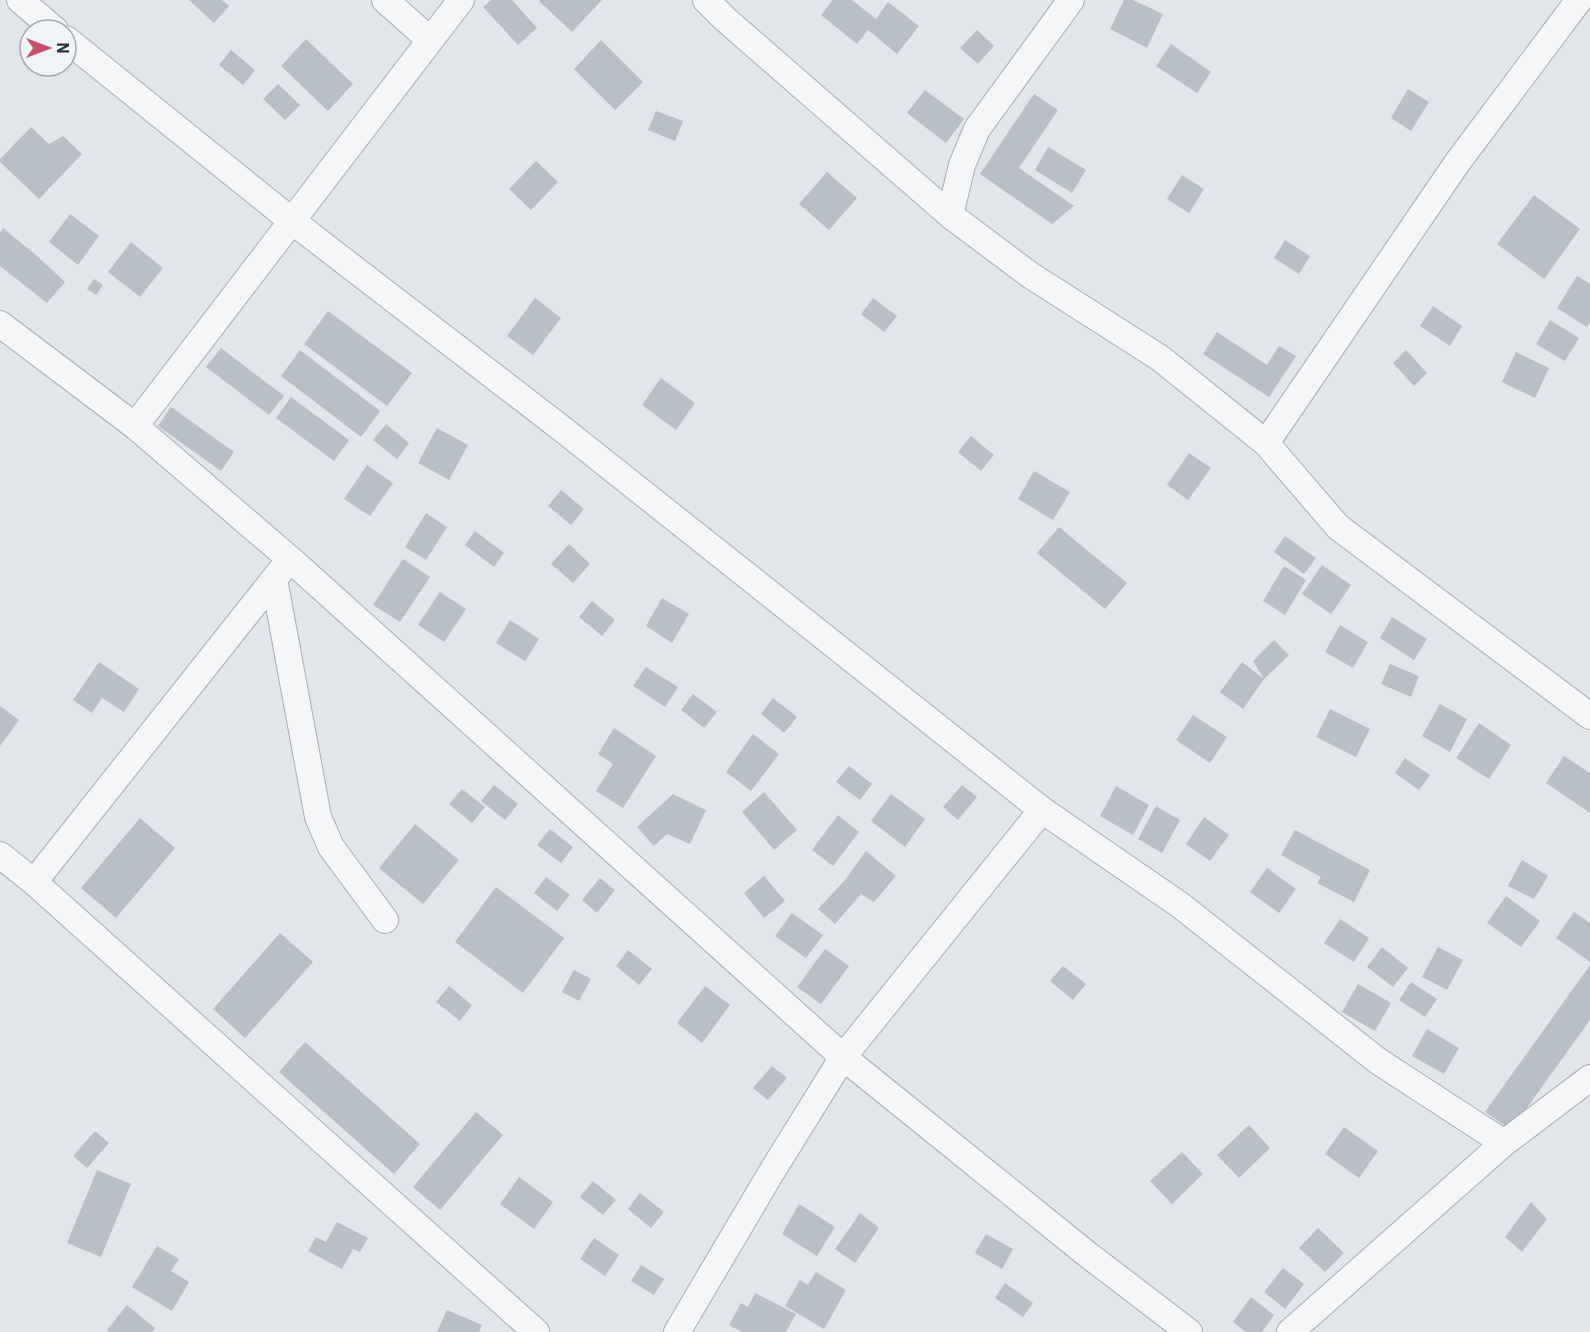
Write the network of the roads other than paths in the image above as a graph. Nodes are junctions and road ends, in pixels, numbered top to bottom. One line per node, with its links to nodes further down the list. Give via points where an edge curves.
1 (20, 0): 7 (street)
2 (385, 0): 8 (street)
3 (461, 0): 8 (street)
4 (706, 0): 10 (street)
5 (1071, 0): 10 (street, via 977,129 962,165)
6 (1579, 0): 14 (street, via 1457,163)
7 (42, 18)
8 (430, 40): 11 (street)
9 (78, 49): 11 (street)
10 (950, 215): 14 (street, via 1030,275 1160,358)
11 (292, 221): 13 (street); 18 (street, via 561,428)
12 (0, 324): 13 (street)
13 (135, 426): 15 (street)
14 (1266, 442): 17 (street, via 1338,527)
15 (290, 559): 16 (street); 22 (street)
16 (274, 579): 20 (street); 21 (street, via 318,817 331,847)
17 (1590, 716)
18 (1042, 810): 22 (street); 24 (street, via 1180,905 1378,1061)
19 (0, 855): 20 (street)
20 (34, 882): 25 (street)
21 (385, 920)
22 (843, 1057): 26 (street); 27 (street)
23 (1590, 1078): 24 (street)
24 (1504, 1143): 28 (street)
25 (536, 1332)
26 (677, 1332)
27 (1189, 1332)
28 (1290, 1332)

